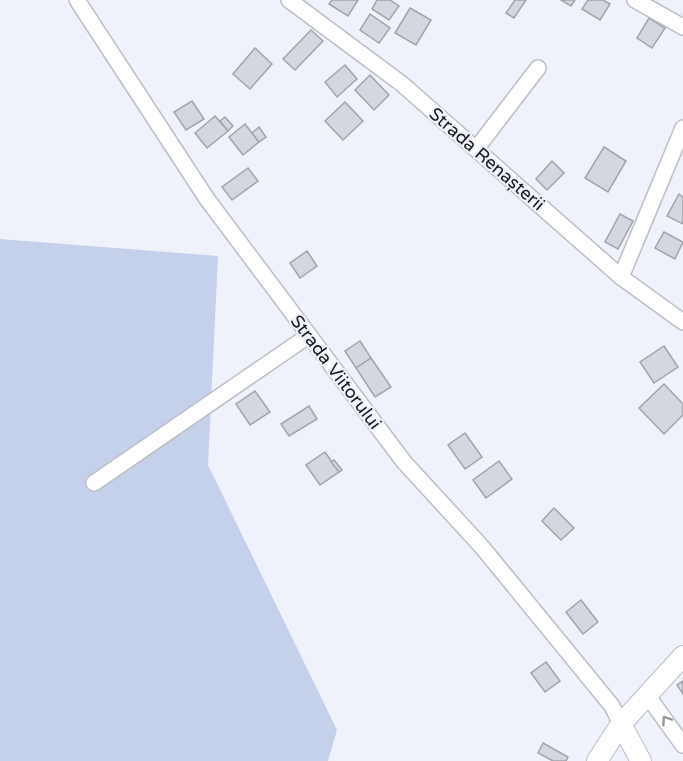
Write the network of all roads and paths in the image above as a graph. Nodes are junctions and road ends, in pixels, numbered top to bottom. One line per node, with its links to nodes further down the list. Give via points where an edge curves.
1 (77, 0): 10 (street, Strada Viitorului, via 207,199)
2 (289, 0): 7 (street, Strada Renașterii, via 402,84)
3 (635, 0): 4 (street)
4 (683, 27)
5 (538, 68): 7 (street)
6 (683, 128): 8 (street)
7 (476, 149): 8 (street, Strada Renașterii)
8 (621, 277): 9 (street, Strada Renașterii)
9 (683, 322)
10 (308, 336): 11 (street); 14 (street, Strada Viitorului, via 404,462 482,547 612,706)
11 (94, 483)
12 (683, 656): 13 (main road)
13 (647, 695): 14 (main road); 15 (street, one-way to 13)
14 (621, 724): 16 (main road); 17 (main road)
15 (683, 746)
16 (597, 761)
17 (641, 761)

